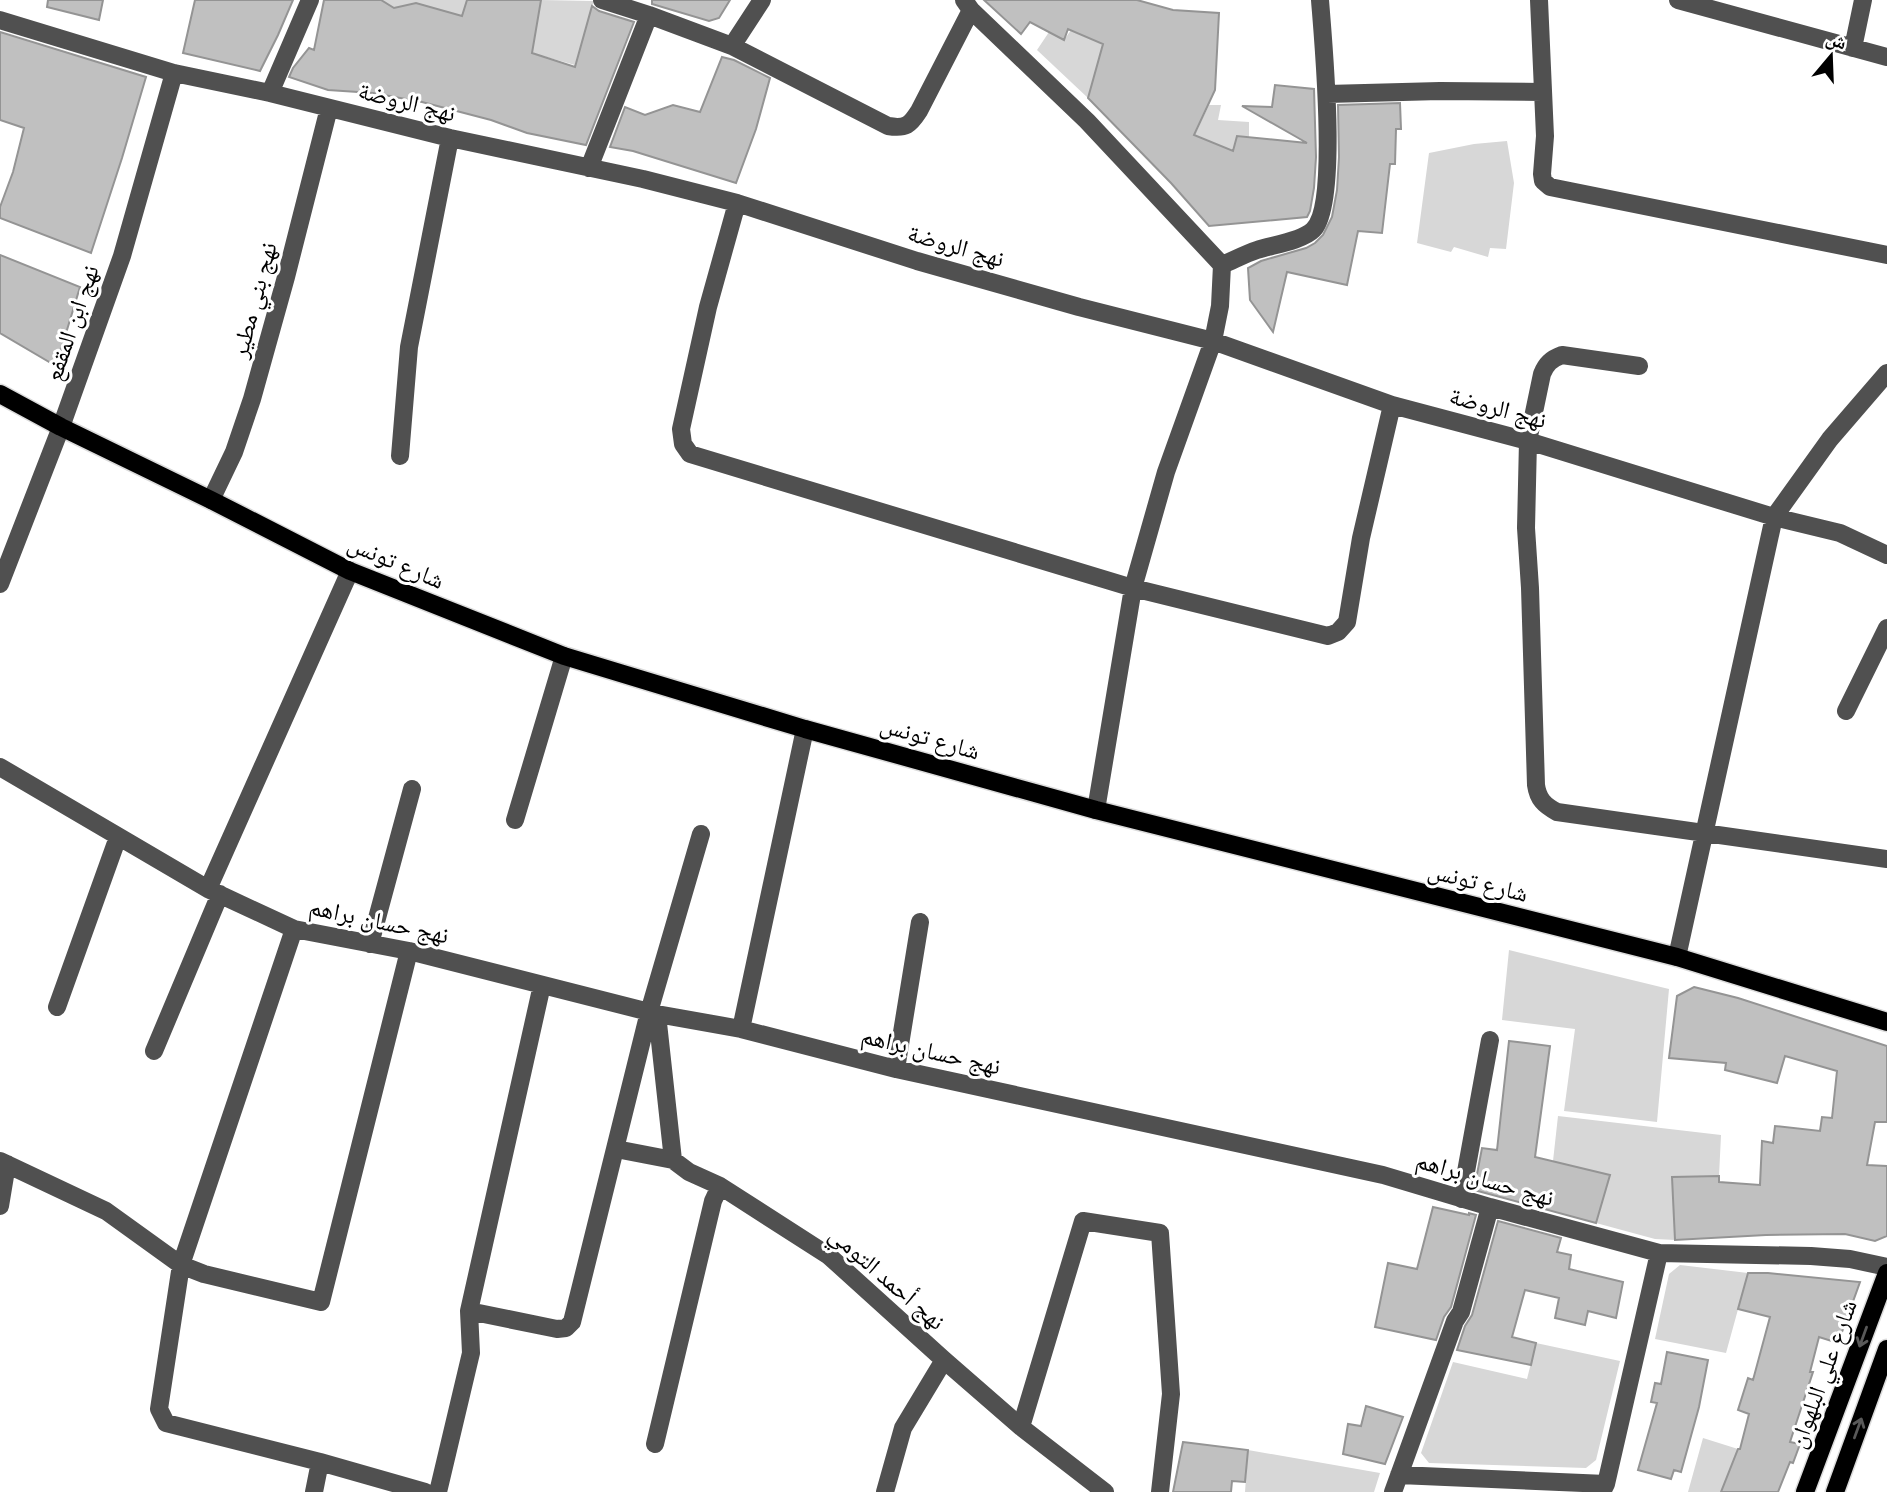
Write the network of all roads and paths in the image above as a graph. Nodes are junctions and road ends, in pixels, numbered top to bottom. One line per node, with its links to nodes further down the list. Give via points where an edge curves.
1 (310, 0): 17 (street)
2 (602, 0): 10 (street)
3 (762, 0): 12 (street)
4 (1320, 0): 18 (street)
5 (1539, 0): 16 (street)
6 (1678, 0): 8 (street)
7 (1863, 0): 13 (street)
8 (1710, 4): 13 (street)
9 (968, 5): 12 (street, via 919,111 911,123 900,128); 24 (street, via 1087,121)
10 (649, 15): 12 (street); 21 (street)
11 (0, 20): 15 (street, نهج الروضة)
12 (732, 46)
13 (1853, 48): 14 (street)
14 (1887, 57)
15 (174, 73): 17 (street, نهج الروضة); 30 (street, نهج ابن المقفع, via 121,256)
16 (1543, 92): 18 (street); 23 (street, via 1542,174 1550,187)
17 (271, 93): 19 (street, نهج الروضة)
18 (1327, 93): 24 (street, via 1326,186 1316,227)
19 (329, 108): 20 (street, نهج الروضة); 33 (street, نهج بني مطير, via 252,398)
20 (450, 138): 21 (street, نهج الروضة); 32 (street, via 409,347)
21 (589, 168): 22 (street, نهج الروضة)
22 (737, 203): 25 (street, نهج الروضة, via 917,261); 38 (street, via 681,429 690,454)
23 (1887, 255)
24 (1222, 265): 25 (street)
25 (1213, 341): 29 (street, نهج الروضة); 38 (street, via 1166,472)
26 (1639, 366): 31 (street, via 1576,356 1552,359 1542,374)
27 (1887, 373): 34 (street, via 1830,439)
28 (0, 394): 30 (main road, شارع تونس)
29 (1392, 405): 31 (street, نهج الروضة); 38 (street, via 1347,622 1338,632 1328,636)
30 (61, 427): 33 (main road, شارع تونس); 37 (street, نهج ابن المقفع)
31 (1528, 441): 34 (street, نهج الروضة); 47 (street, via 1526,528 1538,796 1557,811)
32 (400, 456)
33 (211, 500): 36 (main road, شارع تونس)
34 (1774, 517): 35 (street, نهج الروضة, via 1840,533); 47 (street)
35 (1887, 555)
36 (350, 570): 40 (main road, شارع تونس); 51 (street)
37 (0, 584)
38 (1133, 588): 45 (street)
39 (1887, 628): 41 (street)
40 (564, 656): 42 (main road, شارع تونس); 46 (street)
41 (1846, 711)
42 (805, 729): 45 (main road, شارع تونس); 61 (street)
43 (0, 767): 49 (street, نهج حسان براهم)
44 (412, 789): 54 (street)
45 (1096, 810): 56 (main road, شارع تونس)
46 (515, 820)
47 (1705, 833): 50 (street); 56 (street)
48 (701, 834): 59 (street)
49 (118, 837): 51 (street, نهج حسان براهم); 58 (street)
50 (1887, 859)
51 (214, 891): 53 (street, نهج حسان براهم); 63 (street)
52 (920, 922): 64 (street)
53 (294, 929): 54 (street, نهج حسان براهم); 73 (street)
54 (370, 944): 55 (street, نهج حسان براهم)
55 (409, 951): 57 (street, نهج حسان براهم); 73 (street, via 321,1302 204,1275)
56 (1677, 957): 60 (main road, شارع تونس)
57 (542, 985): 59 (street, نهج حسان براهم); 76 (street)
58 (57, 1007)
59 (653, 1013): 61 (street, نهج حسان براهم); 65 (street); 66 (street)
60 (1887, 1022)
61 (741, 1029): 64 (street, نهج حسان براهم)
62 (1490, 1040): 69 (street)
63 (154, 1051)
64 (896, 1069): 69 (street, نهج حسان براهم, via 1383,1175)
65 (616, 1149): 66 (street); 76 (street, via 569,1326 557,1329)
66 (673, 1160): 68 (street, نهج أحمد التومي)
67 (3, 1162): 70 (street); 73 (street, via 106,1211)
68 (720, 1186): 78 (street, نهج أحمد التومي, via 829,1256); 80 (street)
69 (1461, 1199): 71 (street, نهج حسان براهم)
70 (0, 1206)
71 (1490, 1207): 72 (street, نهج حسان براهم); 82 (street, via 1461,1312)
72 (1659, 1253): 74 (street, نهج حسان براهم, via 1811,1256); 83 (street)
73 (181, 1265): 81 (street, via 159,1409 166,1423)
74 (1887, 1267)
75 (1887, 1273): 90 (main road, شارع علي البلهوان, one-way to 90)
76 (469, 1311): 86 (street, via 471,1353)
77 (1887, 1349): 91 (main road, one-way to 77)
78 (944, 1360): 79 (street, نهج أحمد التومي); 87 (street, via 903,1428)
79 (1021, 1427): 88 (street, نهج أحمد التومي); 89 (street, via 1083,1222 1160,1233 1171,1394)
80 (655, 1444)
81 (320, 1462): 84 (street); 85 (street)
82 (1396, 1484): 83 (street)
83 (1604, 1488)
84 (314, 1492)
85 (425, 1492)
86 (438, 1492)
87 (885, 1492)
88 (1105, 1492)
89 (1160, 1492)
90 (1805, 1492)
91 (1835, 1492)

